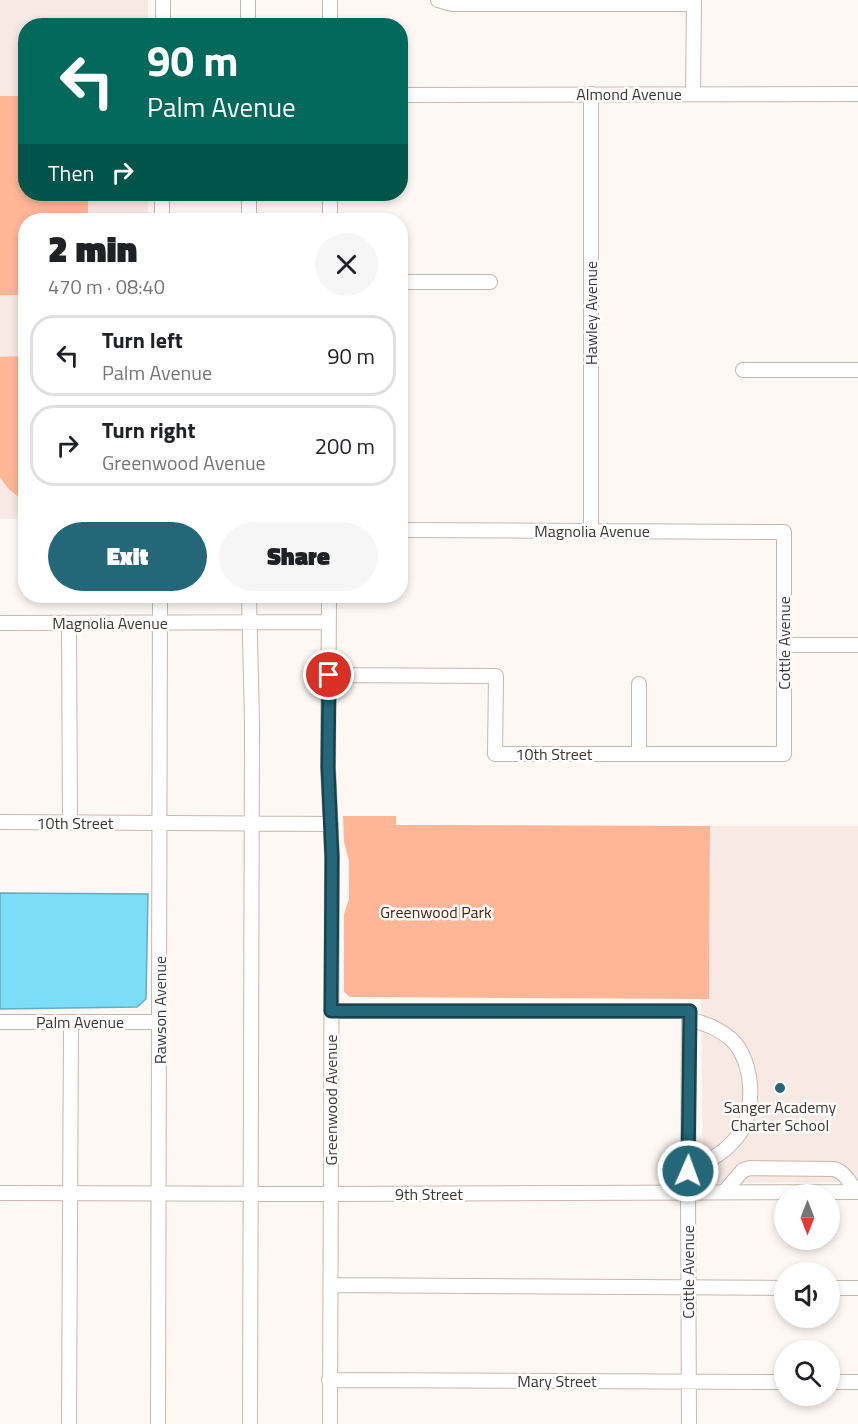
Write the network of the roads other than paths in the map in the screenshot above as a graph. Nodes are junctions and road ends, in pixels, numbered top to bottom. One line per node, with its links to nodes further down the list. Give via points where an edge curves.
1 (163, 0): 6 (street)
2 (248, 0): 7 (street)
3 (330, 0): 8 (street)
4 (438, 0): 5 (street, via 501,5)
5 (694, 2): 10 (street)
6 (163, 18)
7 (248, 18)
8 (330, 18)
9 (591, 94): 10 (street, Almond Avenue); 12 (street, Almond Avenue); 18 (street, Hawley Avenue)
10 (693, 94): 11 (street, Almond Avenue)
11 (858, 94)
12 (408, 95)
13 (408, 282): 14 (street)
14 (490, 282)
15 (743, 369): 16 (street)
16 (858, 370)
17 (408, 530): 18 (street, Magnolia Avenue)
18 (591, 531): 19 (street, Magnolia Avenue)
19 (784, 532): 28 (street, Cottle Avenue)
20 (160, 603): 27 (street, Rawson Avenue)
21 (249, 603): 24 (street)
22 (329, 603): 25 (street, Greenwood Avenue)
23 (0, 622): 26 (street, Magnolia Avenue)
24 (249, 622): 25 (street, Magnolia Avenue); 27 (street, Magnolia Avenue); 37 (street)
25 (328, 622): 30 (street, Greenwood Avenue)
26 (69, 623): 27 (street, Magnolia Avenue); 35 (street)
27 (160, 623): 36 (street, Rawson Avenue)
28 (784, 645): 29 (street); 33 (street, Cottle Avenue)
29 (858, 645)
30 (329, 675): 32 (street, 10th Street, via 495,676 495,753); 38 (street, Greenwood Avenue)
31 (639, 684): 32 (street)
32 (639, 754): 33 (street, 10th Street)
33 (784, 754)
34 (0, 822): 35 (street, 10th Street)
35 (70, 823): 36 (street, 10th Street)
36 (160, 823): 37 (street, 10th Street); 43 (street, Rawson Avenue)
37 (252, 824): 38 (street, 10th Street); 51 (street)
38 (331, 824): 39 (street, Greenwood Avenue)
39 (331, 1011): 40 (street); 52 (street, Greenwood Avenue)
40 (690, 1016): 44 (street, Cottle Avenue); 44 (street, via 732,1040 746,1062 751,1089 748,1114 739,1136 721,1154)
41 (0, 1022): 42 (street, Palm Avenue)
42 (71, 1022): 43 (street, Palm Avenue); 49 (street)
43 (160, 1022): 50 (street, Rawson Avenue)
44 (688, 1171): 45 (street, Cottle Avenue)
45 (688, 1192): 46 (street, 9th Street); 52 (street, 9th Street); 54 (street, Cottle Avenue)
46 (724, 1192): 47 (street, 9th Street); 47 (street, via 743,1170 750,1168 834,1169 845,1175)
47 (857, 1192)
48 (0, 1193): 49 (street, 9th Street)
49 (69, 1194): 50 (street, 9th Street); 63 (street)
50 (159, 1194): 51 (street, 9th Street); 64 (street, Rawson Avenue)
51 (250, 1194): 52 (street, 9th Street); 65 (street)
52 (330, 1194): 53 (street, Greenwood Avenue)
53 (331, 1285): 54 (street); 58 (street, Greenwood Avenue)
54 (688, 1288): 55 (street); 59 (street, Cottle Avenue)
55 (774, 1288)
56 (840, 1288): 57 (street)
57 (858, 1288)
58 (329, 1380): 59 (street, Mary Street); 66 (street, Greenwood Avenue)
59 (688, 1381): 60 (street, Mary Street); 67 (street, Cottle Avenue)
60 (774, 1382)
61 (840, 1382): 62 (street)
62 (858, 1382)
63 (69, 1424)
64 (158, 1424)
65 (250, 1424)
66 (330, 1424)
67 (688, 1424)

